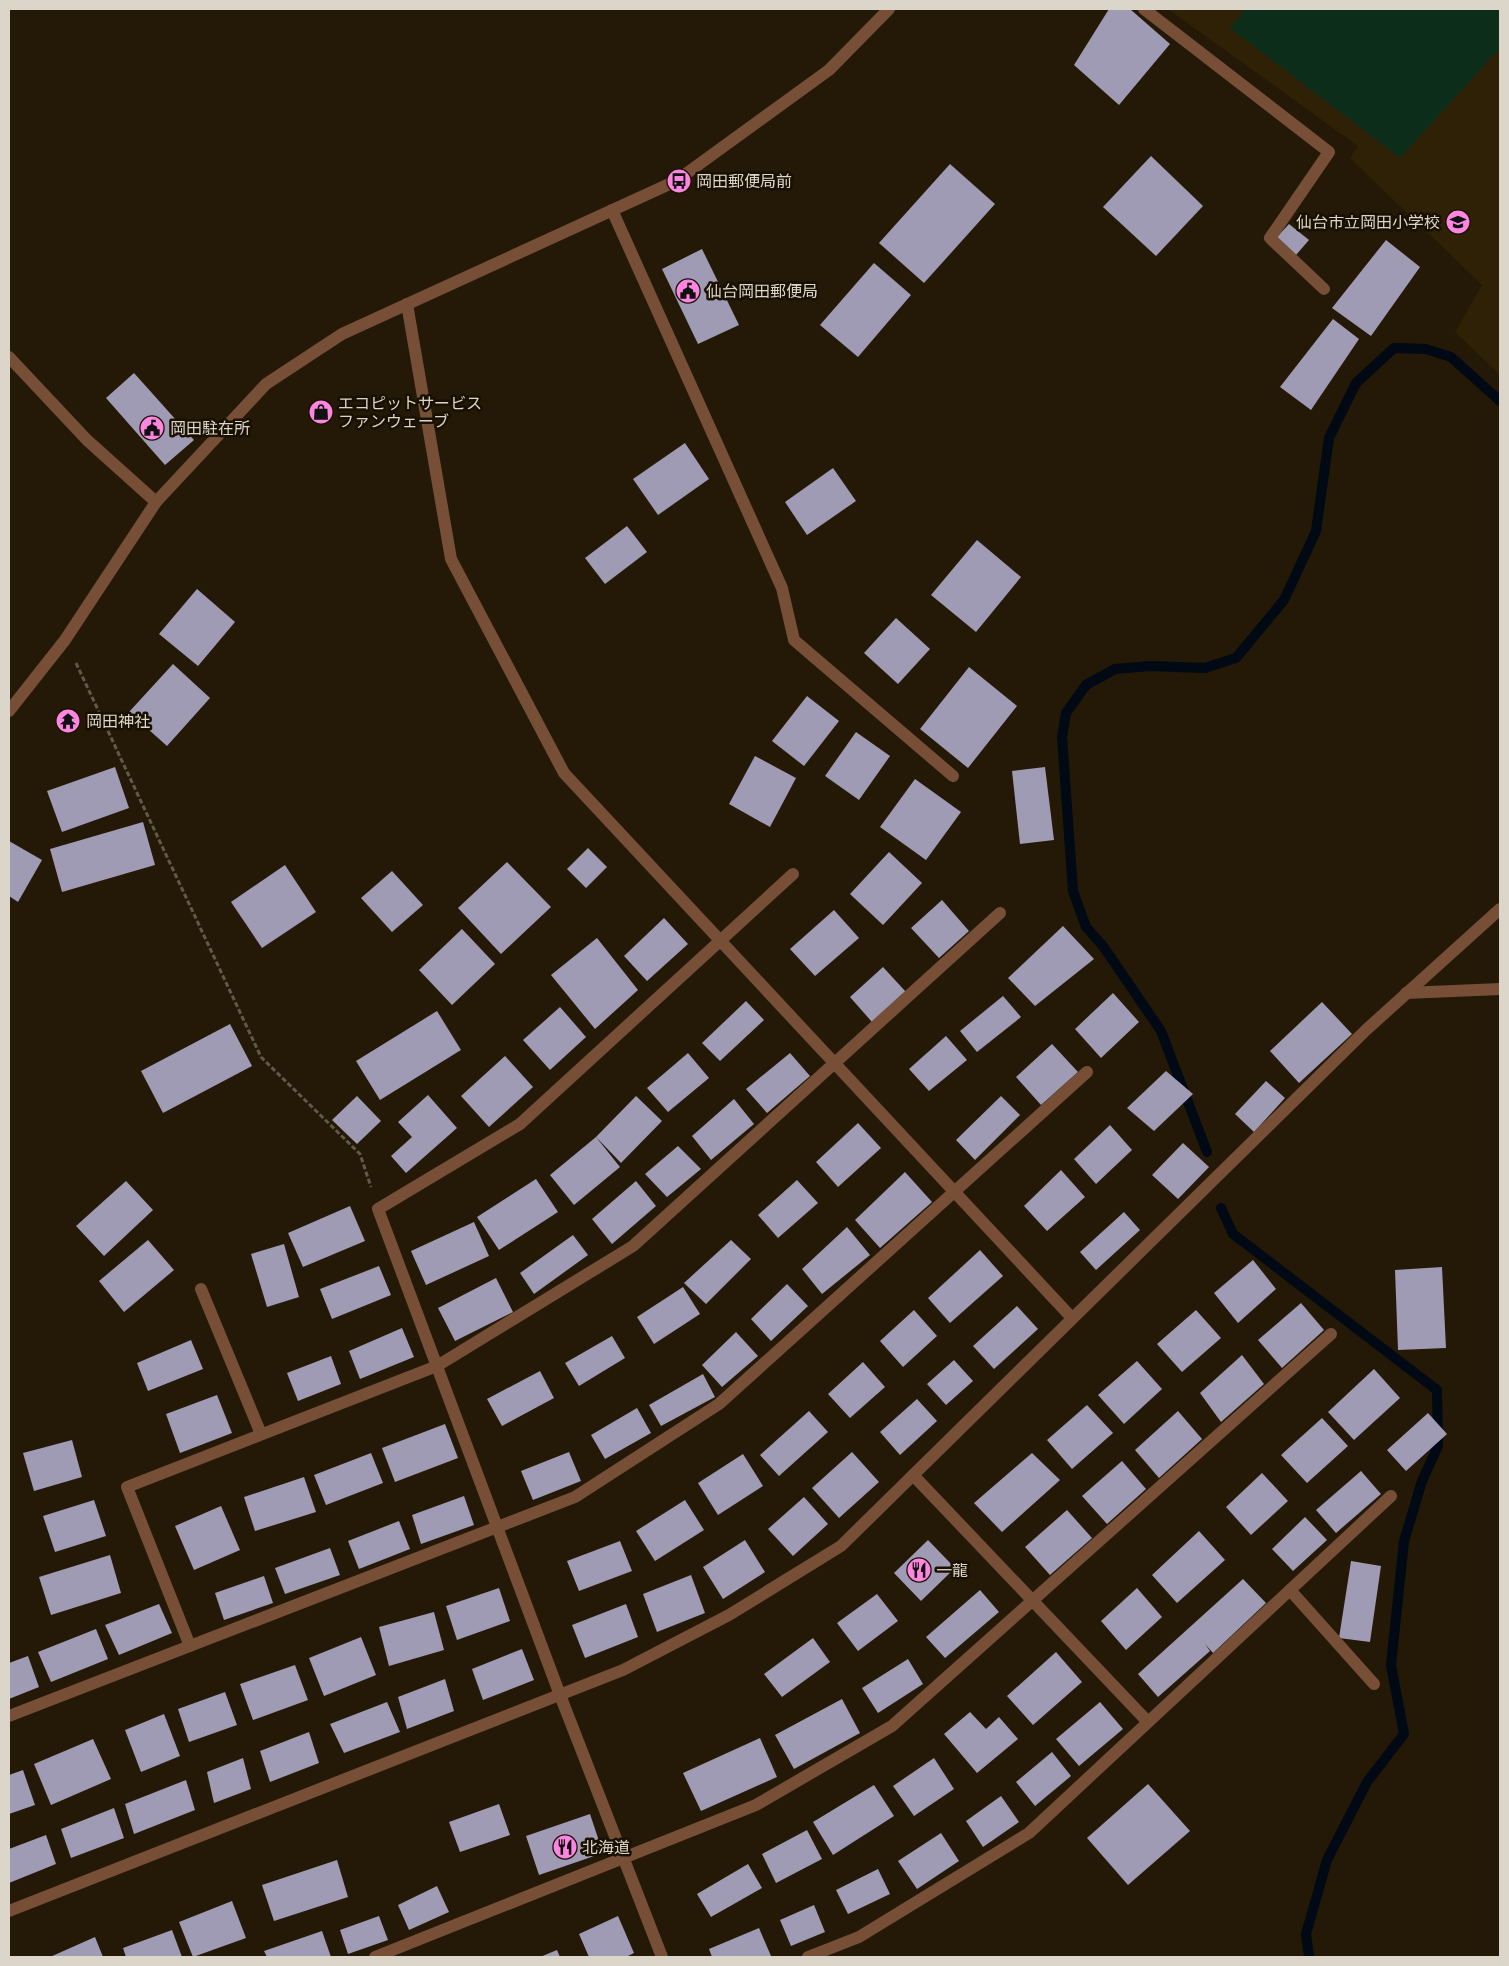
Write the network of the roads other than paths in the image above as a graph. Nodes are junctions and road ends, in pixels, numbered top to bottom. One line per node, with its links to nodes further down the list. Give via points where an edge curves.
1 (889, 9): 3 (street, via 830,70 676,181)
2 (1144, 9): 4 (street, via 1329,152 1270,238)
3 (612, 210): 5 (street); 9 (street, via 782,588 794,640)
4 (1324, 289)
5 (406, 304): 7 (street, via 342,334 266,384); 13 (street, via 451,559 564,773)
6 (9, 357): 7 (street, via 87,440)
7 (156, 502): 8 (street, via 65,640)
8 (9, 711)
9 (953, 776)
10 (793, 874): 13 (street)
11 (1500, 909): 15 (street)
12 (1000, 913): 16 (street)
13 (721, 942): 16 (street); 22 (street, via 520,1124 378,1209)
14 (1500, 989): 15 (street)
15 (1406, 992): 20 (street)
16 (834, 1063): 18 (street); 22 (street, via 633,1246)
17 (1087, 1072): 18 (street)
18 (954, 1192): 20 (street); 26 (street, via 719,1404 575,1497)
19 (201, 1289): 23 (street)
20 (1072, 1318): 24 (street)
21 (1330, 1334): 28 (street)
22 (437, 1366): 23 (street); 26 (street)
23 (261, 1434): 29 (street, via 127,1487)
24 (913, 1475): 28 (street); 31 (street, via 841,1546 825,1556 729,1615 623,1670)
25 (1391, 1496): 27 (street)
26 (497, 1527): 29 (street); 31 (street)
27 (1290, 1590): 30 (street); 33 (street)
28 (1032, 1601): 33 (street); 34 (street, via 892,1726 756,1805)
29 (190, 1646): 32 (street)
30 (1374, 1684)
31 (560, 1695): 34 (street); 35 (street)
32 (9, 1716)
33 (1148, 1722): 36 (street, via 1029,1833)
34 (623, 1858): 37 (street); 38 (street)
35 (9, 1911)
36 (839, 1952): 39 (street)
37 (375, 1957)
38 (662, 1957)
39 (808, 1957)

